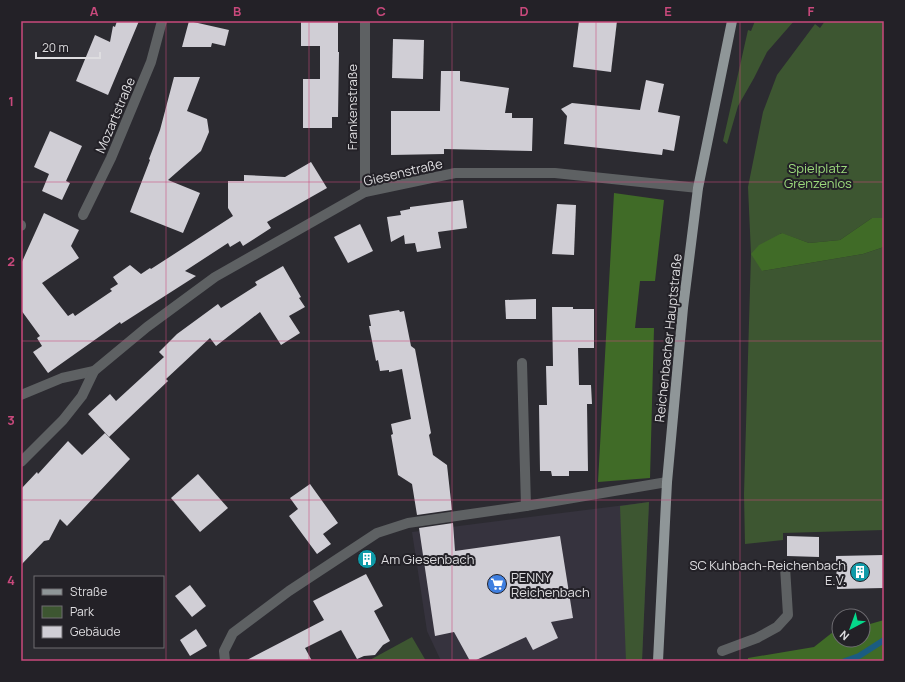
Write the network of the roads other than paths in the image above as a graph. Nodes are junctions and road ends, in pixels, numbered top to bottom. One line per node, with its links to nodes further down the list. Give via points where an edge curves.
1 (162, 21): 6 (street, Mozartstraße, via 151,62 111,158)
2 (365, 21): 5 (street, Frankenstraße)
3 (732, 21): 4 (main road, Reichenbacher Hauptstraße)
4 (698, 188): 5 (street, Giesenstraße, via 554,172 455,173); 11 (main road, Reichenbacher Hauptstraße, via 683,308)
5 (365, 192): 8 (street, Giesenstraße, via 215,277 147,327)
6 (83, 216)
7 (522, 363): 12 (street)
8 (94, 371): 9 (street, Giesenstraße, via 62,378); 10 (street, Giesenstraße, via 82,396 68,414)
9 (21, 396)
10 (21, 462)
11 (667, 482): 12 (street); 16 (main road, Reichenbacher Hauptstraße)
12 (526, 506): 15 (street, via 408,523 377,533 289,591 233,633 224,651)
13 (785, 567): 14 (street, via 788,615 777,627)
14 (722, 652)
15 (225, 661)
16 (658, 661)

